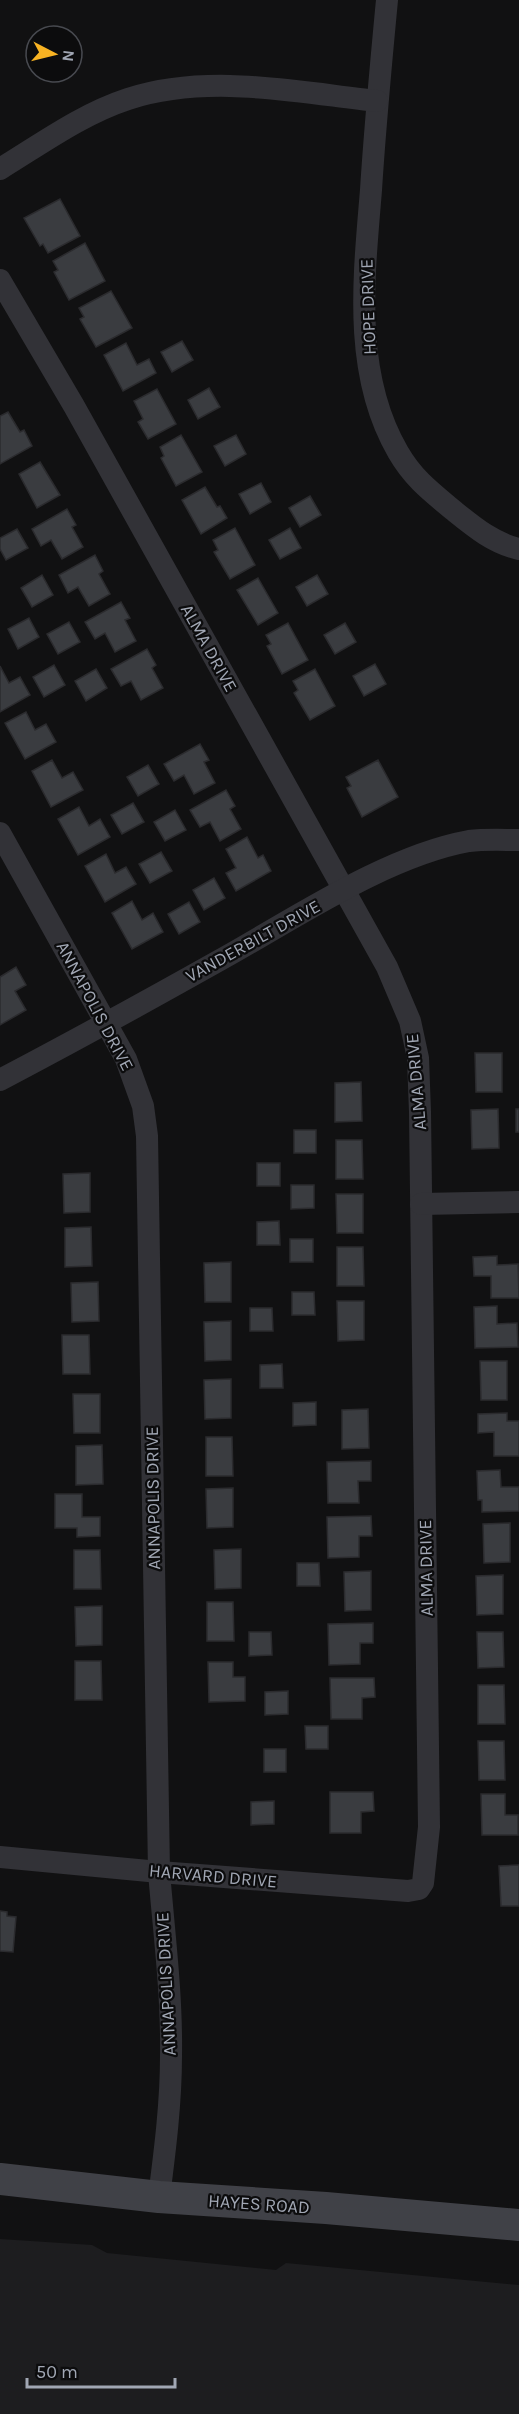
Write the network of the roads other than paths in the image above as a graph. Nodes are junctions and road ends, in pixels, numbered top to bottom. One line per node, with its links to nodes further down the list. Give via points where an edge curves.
1 (387, 0): 2 (street, HOPE DRIVE)
2 (377, 101): 3 (street, via 225,85 164,90 127,99 87,116); 5 (street, HOPE DRIVE, via 364,284 370,373 382,416 397,451 418,482 482,534)
3 (0, 169)
4 (0, 280): 8 (street, ALMA DRIVE)
5 (519, 549)
6 (0, 834): 9 (street, ANNAPOLIS DRIVE)
7 (519, 840): 8 (street, VANDERBILT DRIVE, via 471,841 438,849)
8 (343, 891): 9 (street, VANDERBILT DRIVE); 12 (street, ALMA DRIVE, via 387,967 410,1021 418,1058)
9 (107, 1024): 10 (street, VANDERBILT DRIVE); 14 (street, ANNAPOLIS DRIVE, via 136,1082 147,1136)
10 (0, 1080)
11 (519, 1202): 12 (street)
12 (421, 1204): 15 (street, ALMA DRIVE, via 429,1827)
13 (0, 1857): 14 (street, HARVARD DRIVE)
14 (159, 1872): 15 (street, HARVARD DRIVE, via 408,1891 419,1889); 17 (street, ANNAPOLIS DRIVE, via 171,2056)
15 (423, 1883)
16 (0, 2178): 17 (street, HAYES ROAD)
17 (159, 2197): 18 (street, HAYES ROAD)
18 (519, 2225)

